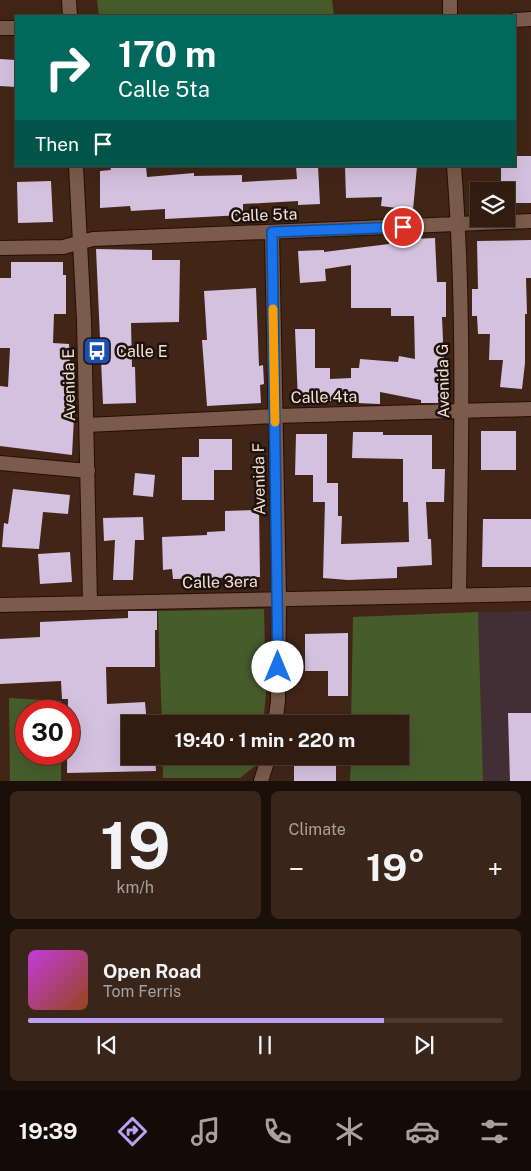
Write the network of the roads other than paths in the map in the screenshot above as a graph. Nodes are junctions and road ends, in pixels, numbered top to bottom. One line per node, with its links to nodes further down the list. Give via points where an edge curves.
1 (70, 0): 3 (street)
2 (450, 0): 4 (street)
3 (70, 15)
4 (450, 15)
5 (531, 19): 6 (street)
6 (516, 20)
7 (0, 28): 8 (street)
8 (15, 28)
9 (76, 167): 14 (street, Avenida E)
10 (454, 167): 12 (street, Avenida G)
11 (531, 221): 12 (street, Calle 5ta)
12 (459, 224): 13 (street, Calle 5ta); 17 (street, Avenida G)
13 (272, 232): 14 (street, Calle 5ta, via 93,239); 18 (street, Avenida F)
14 (79, 243): 15 (street, Calle 5ta, via 63,247); 19 (street, Avenida E)
15 (0, 248)
16 (531, 409): 17 (street, Calle 4ta)
17 (461, 412): 18 (street, Calle 4ta); 23 (street, Avenida G)
18 (275, 416): 19 (street, Calle 4ta); 24 (street, Avenida F)
19 (87, 425): 21 (street, Avenida E)
20 (0, 463): 21 (street)
21 (88, 471): 25 (street, Avenida E)
22 (531, 594): 23 (street, Calle 3era)
23 (459, 595): 24 (street, Calle 3era)
24 (279, 598): 25 (street, Calle 3era); 27 (street, Avenida F)
25 (90, 602): 26 (street, Calle 3era)
26 (0, 605)
27 (276, 715)
28 (266, 765): 29 (street)
29 (261, 781)

